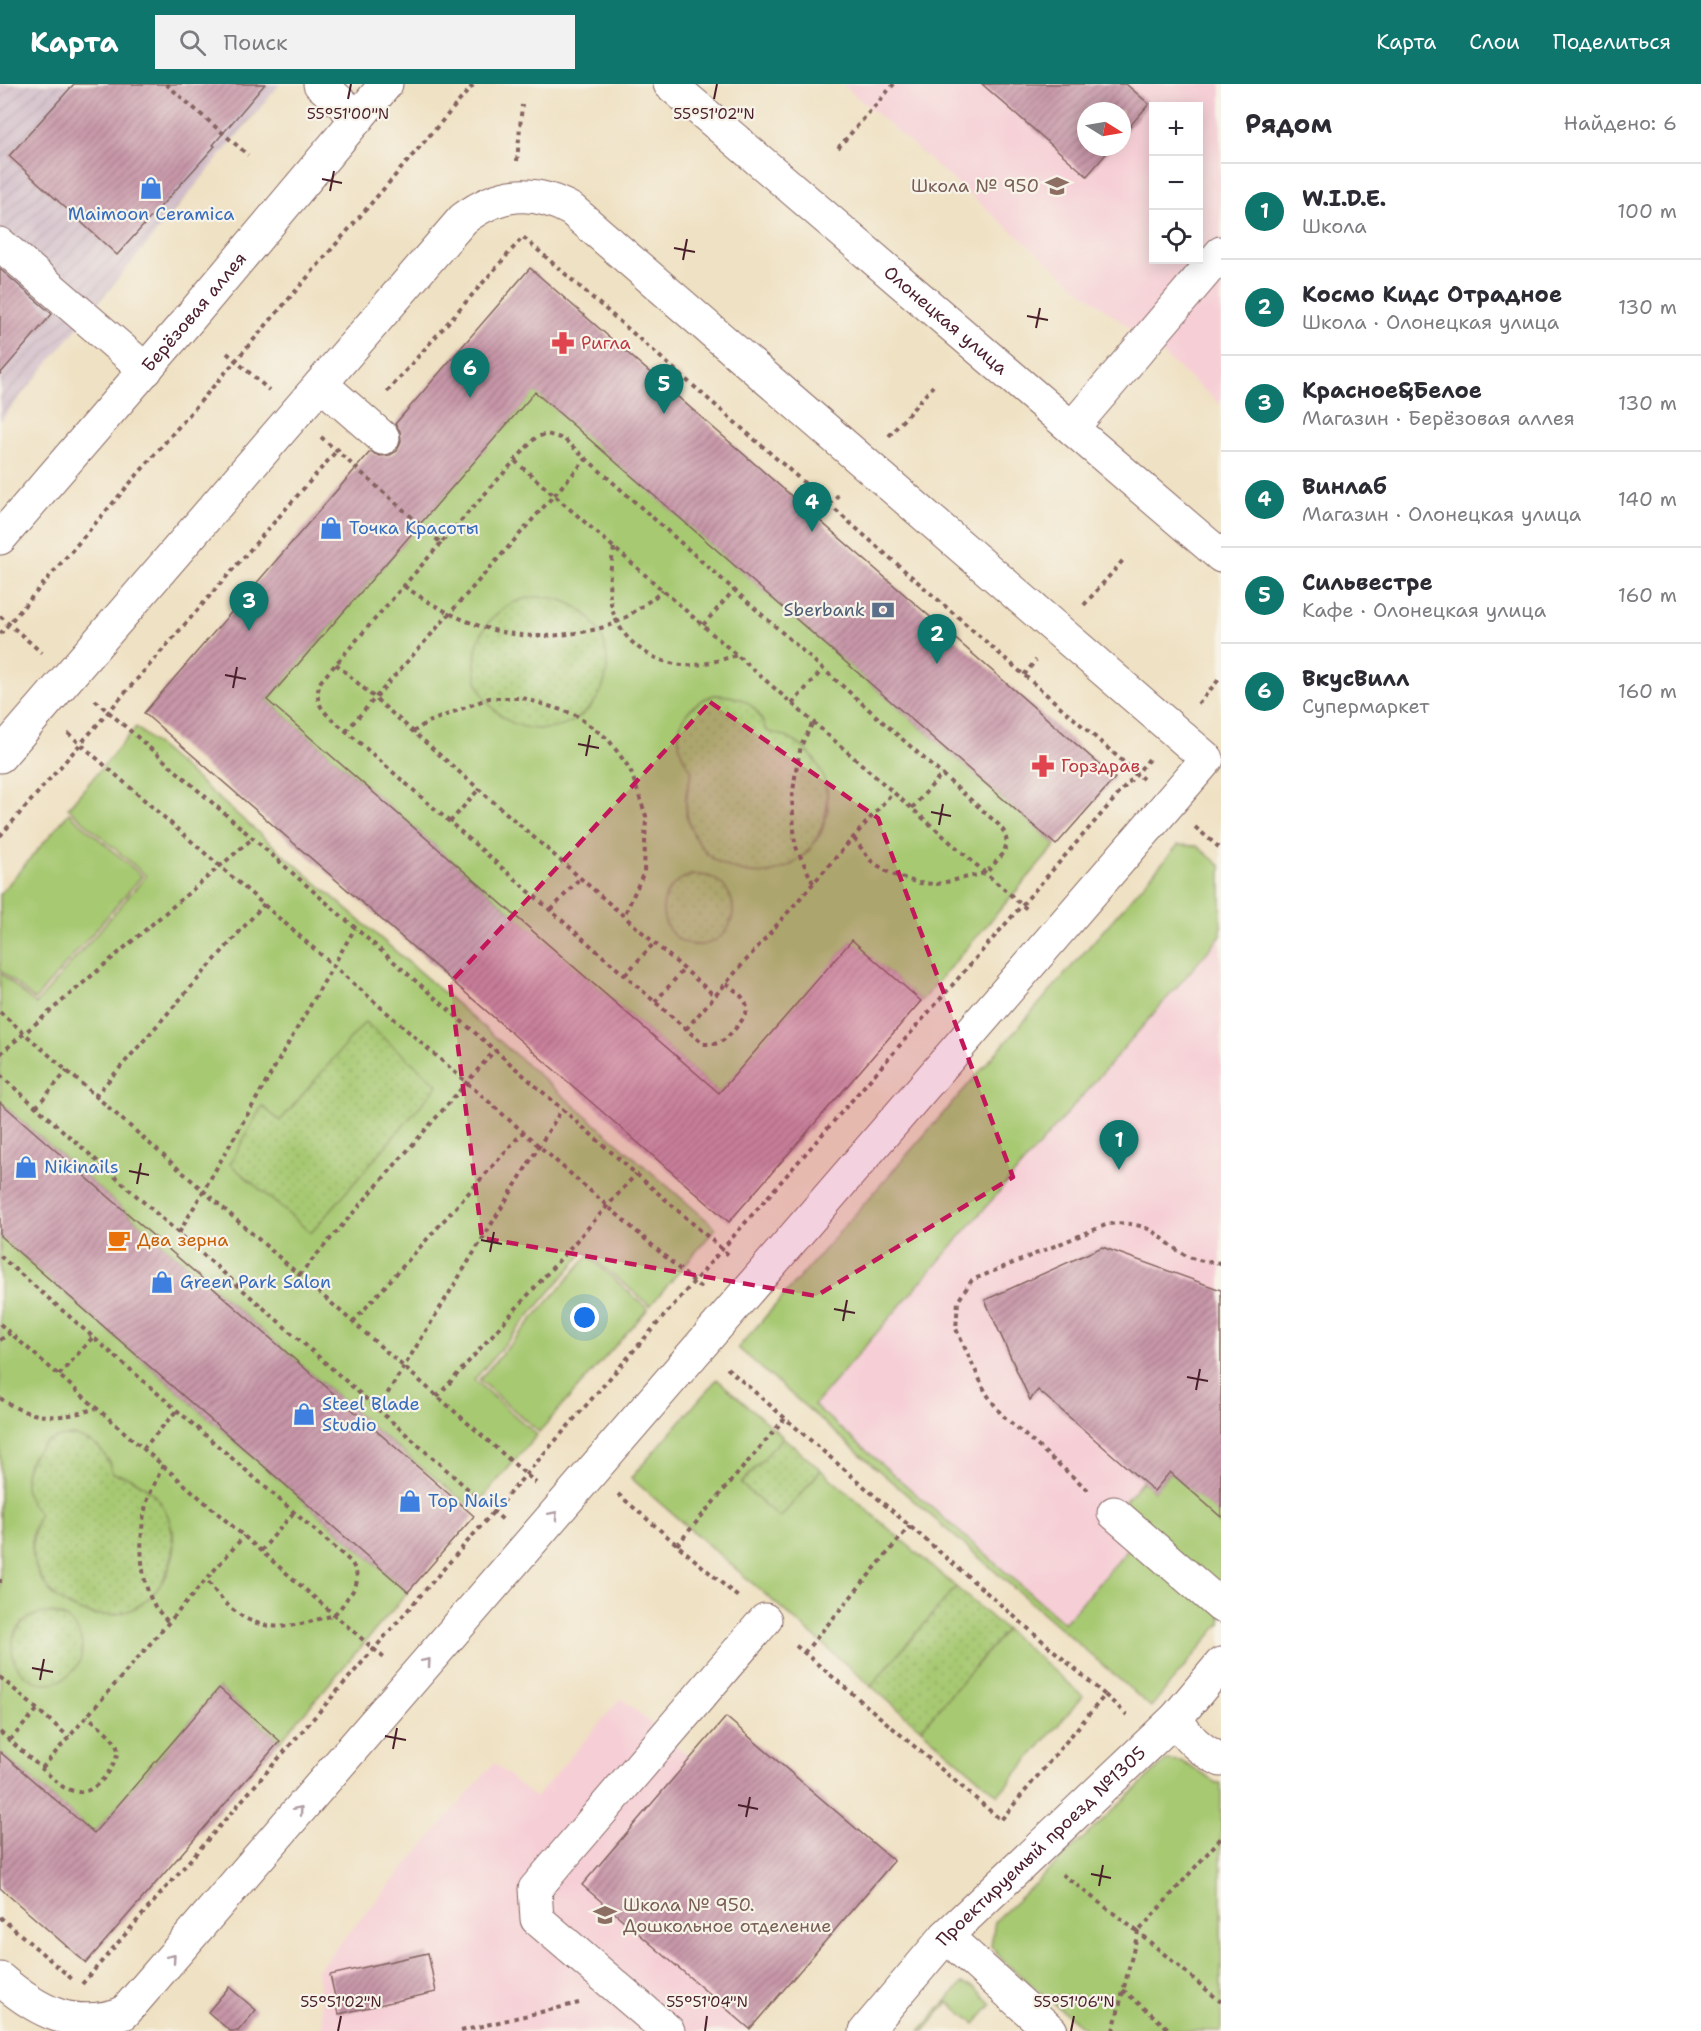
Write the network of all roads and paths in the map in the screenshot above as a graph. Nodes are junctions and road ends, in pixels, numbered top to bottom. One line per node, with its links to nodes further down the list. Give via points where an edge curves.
1 (165, 84): 9 (path)
2 (320, 84): 7 (street)
3 (386, 84): 7 (street, Берёзовая аллея)
4 (474, 84): 31 (path)
5 (669, 84): 14 (street, Олонецкая улица)
6 (894, 84): 8 (path)
7 (358, 118): 12 (street, Берёзовая аллея)
8 (838, 148)
9 (248, 155)
10 (0, 244): 12 (street)
11 (1221, 253): 14 (street)
12 (146, 370): 20 (street, Берёзовая аллея)
13 (321, 384): 15 (street); 35 (street); 44 (street, via 463,219 479,207 518,195 555,201 572,210)
14 (1072, 428): 23 (street, Олонецкая улица)
15 (373, 429): 39 (path); 87 (path, via 523,237 1137,774)
16 (586, 459): 17 (path, via 564,439 547,434 537,437); 19 (path); 25 (path)
17 (515, 461): 19 (path); 21 (path)
18 (356, 468): 21 (path)
19 (554, 495): 22 (path); 27 (path)
20 (0, 538)
21 (441, 543): 24 (path)
22 (614, 548): 26 (path); 29 (path, via 609,579)
23 (1221, 556)
24 (404, 586): 27 (path); 33 (path)
25 (734, 590): 30 (path); 34 (path)
26 (663, 591): 29 (path); 30 (path)
27 (449, 614): 29 (path, via 481,628 515,635 581,633); 36 (path)
28 (0, 616): 35 (path)
29 (617, 622): 32 (path, via 640,650 658,660 683,665)
30 (703, 625): 32 (path)
31 (0, 634)
32 (737, 655): 37 (path)
33 (336, 664): 36 (path); 41 (path, via 321,681 317,696 324,712)
34 (823, 669): 37 (path); 46 (path)
35 (69, 676): 38 (street); 39 (path)
36 (374, 698): 41 (path); 42 (path)
37 (792, 704): 40 (path)
38 (41, 709): 43 (path); 45 (street)
39 (109, 712): 43 (path); 53 (path)
40 (813, 722): 48 (path); 57 (path, via 801,746 792,799 795,845)
41 (346, 731): 50 (path)
42 (413, 732): 47 (path); 61 (path, via 489,698 523,698 574,714 608,740 630,769 646,816 644,872)
43 (81, 744): 51 (path); 54 (path)
44 (1214, 751): 91 (street)
45 (0, 756)
46 (942, 774): 49 (path); 55 (path, via 1005,833 1003,854)
47 (479, 789): 50 (path); 56 (path)
48 (893, 792): 49 (path); 52 (path)
49 (912, 808): 55 (path)
50 (450, 822): 60 (path)
51 (0, 836)
52 (853, 837): 55 (path, via 870,860 903,880 937,884); 57 (path)
53 (253, 838): 54 (path); 62 (path)
54 (220, 866): 59 (path); 72 (path)
55 (986, 873): 58 (path)
56 (580, 878): 60 (path); 61 (path)
57 (813, 883): 67 (path)
58 (1012, 896)
59 (264, 904): 64 (path); 78 (path)
60 (551, 910): 66 (path)
61 (624, 916): 63 (path)
62 (356, 928): 64 (path); 73 (path)
63 (654, 943): 65 (path); 66 (path)
64 (334, 966): 77 (path); 84 (path)
65 (684, 969): 68 (path); 69 (path)
66 (625, 975): 69 (path)
67 (726, 983): 68 (path); 71 (path, via 746,1002 745,1017 722,1041 712,1044 703,1044)
68 (715, 996): 71 (path)
69 (656, 1002): 71 (path)
70 (0, 1012): 72 (path)
71 (686, 1029)
72 (24, 1034): 74 (path); 75 (path)
73 (495, 1050): 77 (path); 80 (path)
74 (0, 1054)
75 (67, 1071): 78 (path); 79 (path)
76 (0, 1075): 79 (path)
77 (467, 1082): 81 (path); 90 (path)
78 (95, 1096): 84 (path)
79 (36, 1107): 86 (path)
80 (562, 1109): 82 (path); 83 (path)
81 (524, 1132): 82 (path); 94 (path)
82 (539, 1146): 85 (path); 100 (path)
83 (636, 1174): 85 (path); 87 (path)
84 (204, 1191): 86 (path); 90 (path)
85 (608, 1206): 92 (path); 102 (path)
86 (179, 1233): 105 (path)
87 (722, 1249): 91 (path); 92 (path)
88 (0, 1256): 97 (path)
89 (1221, 1263): 116 (path, via 1190,1258 1141,1226 1108,1224 972,1280 958,1301 956,1329 992,1403)
90 (299, 1275): 94 (path)
91 (757, 1279): 93 (street)
92 (694, 1281): 93 (path); 108 (path)
93 (729, 1312): 99 (street)
94 (352, 1322): 100 (path)
95 (0, 1324): 96 (path)
96 (10, 1333): 98 (path); 101 (path)
97 (93, 1337): 101 (path); 106 (path)
98 (0, 1340)
99 (701, 1345): 107 (path); 111 (street)
100 (403, 1367): 102 (path); 105 (path)
101 (60, 1375): 104 (path)
102 (437, 1397): 112 (path)
103 (0, 1398): 104 (path, via 24,1411 48,1417 73,1416)
104 (97, 1408): 109 (path)
105 (378, 1409): 115 (path)
106 (177, 1410): 109 (path); 114 (path)
107 (785, 1418): 117 (path); 120 (path)
108 (555, 1441): 111 (path); 112 (path)
109 (143, 1449): 110 (path)
110 (163, 1466): 118 (path); 126 (path, via 142,1527 142,1558 155,1606)
111 (591, 1472): 113 (street); 120 (path)
112 (526, 1475): 113 (path); 115 (path)
113 (561, 1506): 119 (street, one-way to 113)
114 (294, 1512): 121 (path); 124 (path, via 357,1570 357,1586)
115 (494, 1512): 119 (path); 142 (path, via 80,1986)
116 (1114, 1513): 123 (street)
117 (909, 1526): 128 (path); 139 (path, via 1105,1695)
118 (244, 1536): 121 (path); 122 (path)
119 (530, 1543): 145 (street, one-way to 119, via 54,2022 69,2027 99,2027 124,2013)
120 (677, 1545): 125 (path)
121 (261, 1551): 124 (path)
122 (206, 1579): 124 (path, via 231,1610 263,1625 296,1626); 126 (path)
123 (1221, 1606)
124 (334, 1614): 127 (path)
125 (765, 1620): 128 (path); 147 (street, via 535,1888 537,1919)
126 (168, 1623): 132 (path)
127 (366, 1642)
128 (804, 1653): 139 (path)
129 (1221, 1664): 133 (street, Проектируемый проезд №1305)
130 (0, 1677): 131 (path)
131 (37, 1710): 135 (path); 136 (path)
132 (87, 1716): 135 (path); 138 (path, via 114,1741 118,1754 95,1787 74,1792)
133 (1176, 1718): 137 (street, via 1185,1734 1203,1751); 141 (street, Проектируемый проезд №1305)
134 (0, 1732): 136 (path)
135 (69, 1737): 138 (path)
136 (10, 1740): 138 (path)
137 (1221, 1760)
138 (42, 1768)
139 (1001, 1820): 141 (path)
140 (1221, 1838): 143 (path)
141 (1035, 1852): 143 (path); 144 (street, Проектируемый проезд №1305)
142 (0, 1917)
143 (1138, 1932): 146 (path); 148 (path)
144 (946, 1936): 151 (street, Проектируемый проезд №1305); 152 (street)
145 (0, 1979)
146 (1123, 1990): 153 (path); 154 (path)
147 (624, 1993): 149 (path); 150 (street)
148 (1221, 2002)
149 (461, 2031)
150 (668, 2031)
151 (866, 2031)
152 (1051, 2031)
153 (1113, 2031)
154 (1171, 2031)

